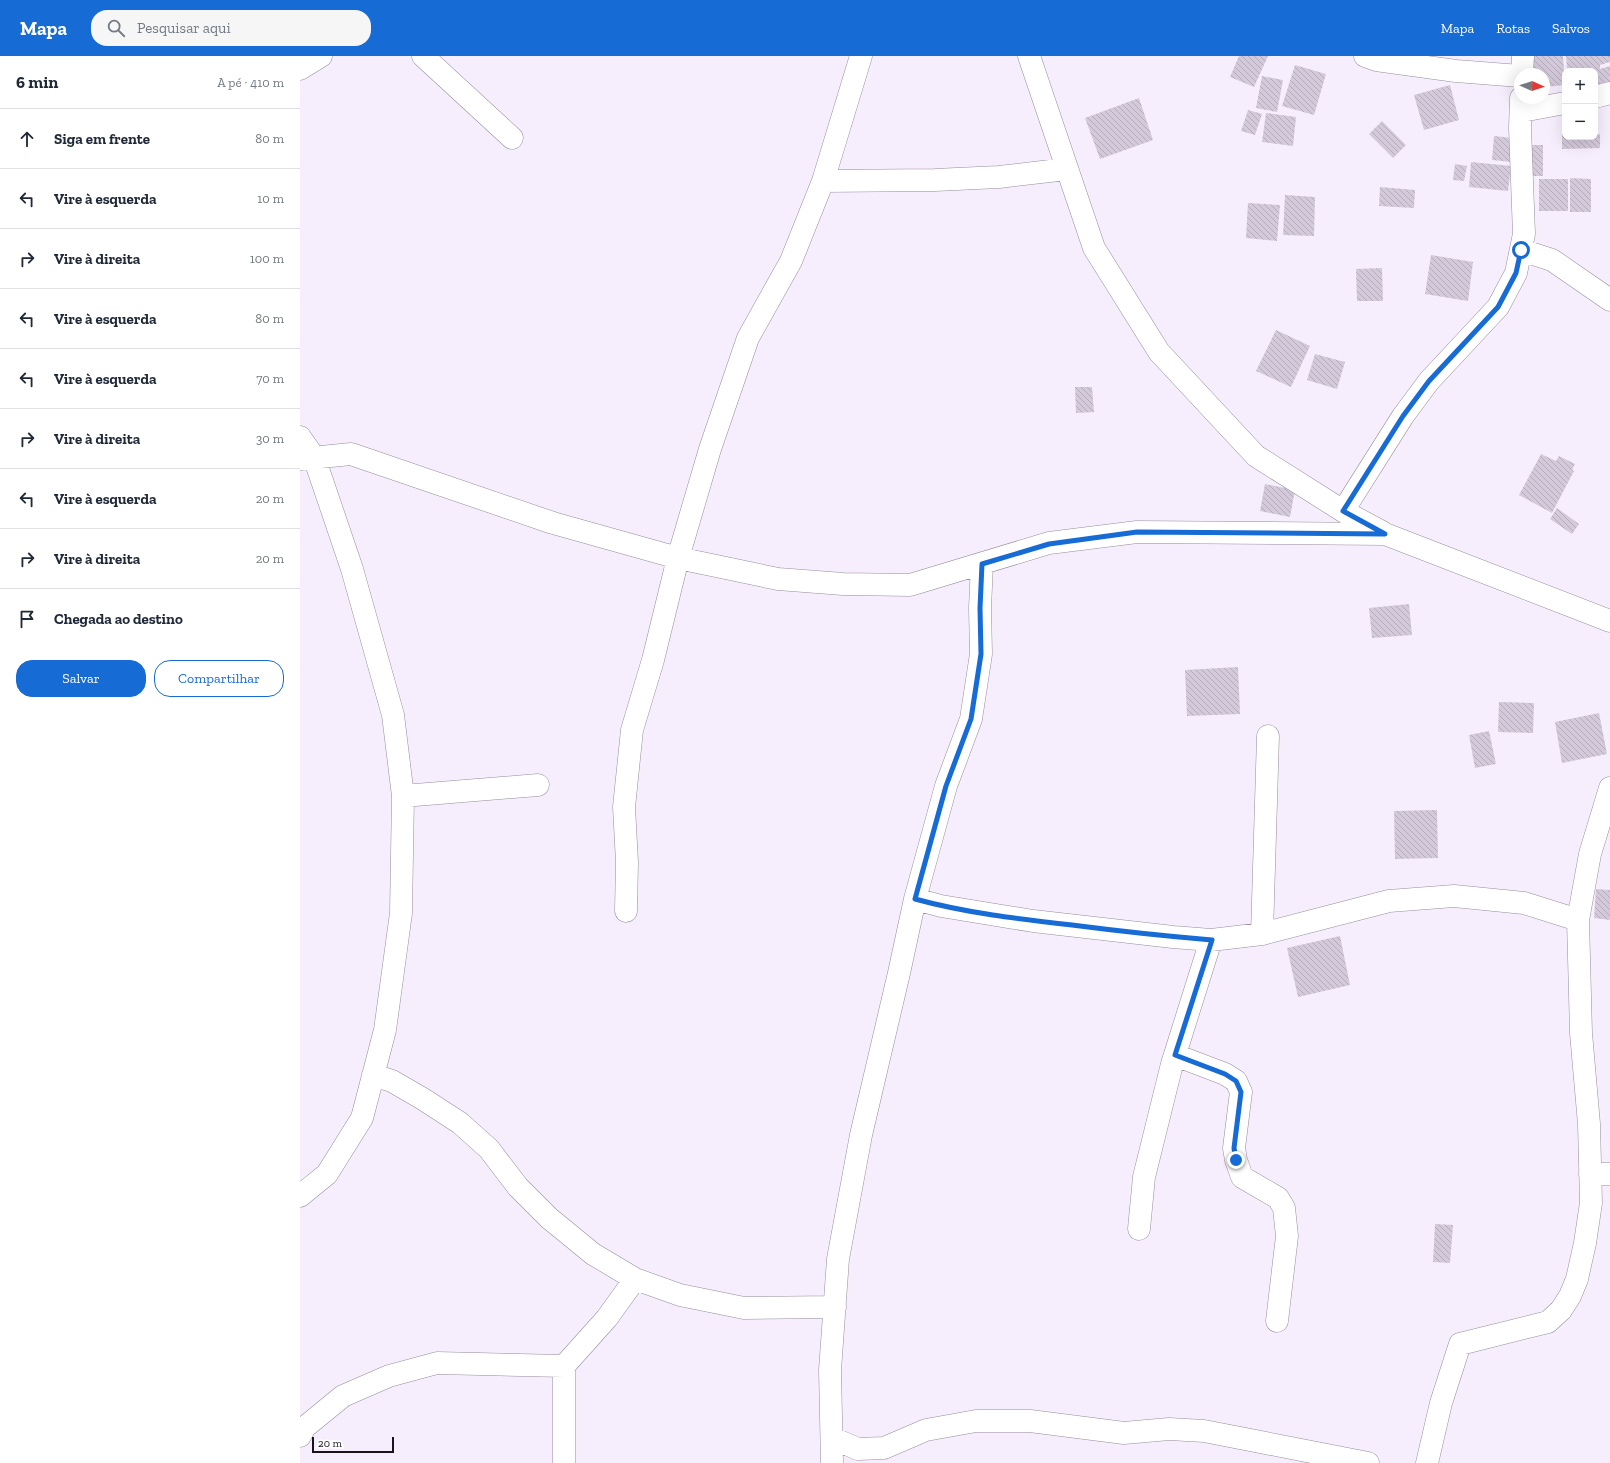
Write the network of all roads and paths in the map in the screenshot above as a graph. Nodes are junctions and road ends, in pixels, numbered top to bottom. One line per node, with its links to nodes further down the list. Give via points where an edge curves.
1 (321, 56): 8 (street)
2 (423, 56): 15 (street)
3 (861, 56): 17 (street)
4 (1029, 56): 16 (street)
5 (1365, 56): 9 (street, via 1376,60 1456,71)
6 (1523, 56): 7 (street)
7 (1522, 68)
8 (300, 69)
9 (1514, 75)
10 (1610, 93): 11 (street)
11 (1598, 96)
12 (1550, 103): 13 (street)
13 (1562, 103)
14 (1521, 104): 18 (street, via 1524,234)
15 (512, 138)
16 (1067, 169): 17 (street, via 999,177); 22 (street, via 1094,248 1159,352 1256,456)
17 (823, 181): 24 (street, via 791,260 748,338 710,449)
18 (1521, 250): 19 (street, via 1552,260); 22 (street, via 1516,273 1498,307 1429,381 1403,416)
19 (1610, 300)
20 (300, 437): 21 (street)
21 (307, 458): 24 (street, via 350,454 553,523); 30 (street, via 352,569 393,715)
22 (1343, 511): 23 (street)
23 (1385, 534): 25 (street, via 1137,532 1049,544); 26 (street)
24 (678, 558): 25 (street, via 778,579 843,584 910,585); 32 (street, via 653,660 632,730 624,807)
25 (982, 564): 31 (street, via 981,654 971,719 946,786)
26 (1610, 621)
27 (1268, 736): 34 (street)
28 (538, 785): 30 (street)
29 (1610, 788): 33 (street, via 1590,854)
30 (403, 796): 37 (street, via 401,913 385,1030)
31 (915, 899): 35 (street, via 941,906 1033,921); 42 (street, via 861,1136 838,1259)
32 (626, 911)
33 (1578, 920): 34 (street, via 1524,903 1454,896 1389,901); 38 (street, via 1581,1032 1589,1124)
34 (1262, 934): 35 (street)
35 (1212, 940): 36 (street)
36 (1175, 1055): 40 (street, via 1144,1178); 43 (street, via 1225,1074 1236,1081 1241,1092 1234,1148 1242,1177 1278,1198 1284,1208 1287,1236)
37 (373, 1075): 39 (street, via 362,1118 327,1174); 41 (street, via 392,1081 460,1123 489,1149 518,1187 549,1218 593,1254)
38 (1600, 1174): 50 (street, via 1591,1203 1577,1279 1570,1296 1561,1310 1548,1322 1460,1344 1441,1403)
39 (300, 1196)
40 (1139, 1229)
41 (635, 1279): 42 (street, via 680,1295 744,1308); 44 (street, via 607,1318)
42 (835, 1307): 46 (street, via 830,1370)
43 (1277, 1321)
44 (564, 1366): 45 (street, via 437,1363 409,1370 342,1396 305,1427); 47 (street)
45 (300, 1436)
46 (832, 1438): 48 (street); 49 (street, via 858,1449 884,1448 926,1430 976,1421 1030,1421 1124,1433 1169,1429 1204,1431)
47 (564, 1463)
48 (832, 1463)
49 (1368, 1463)
50 (1427, 1463)

